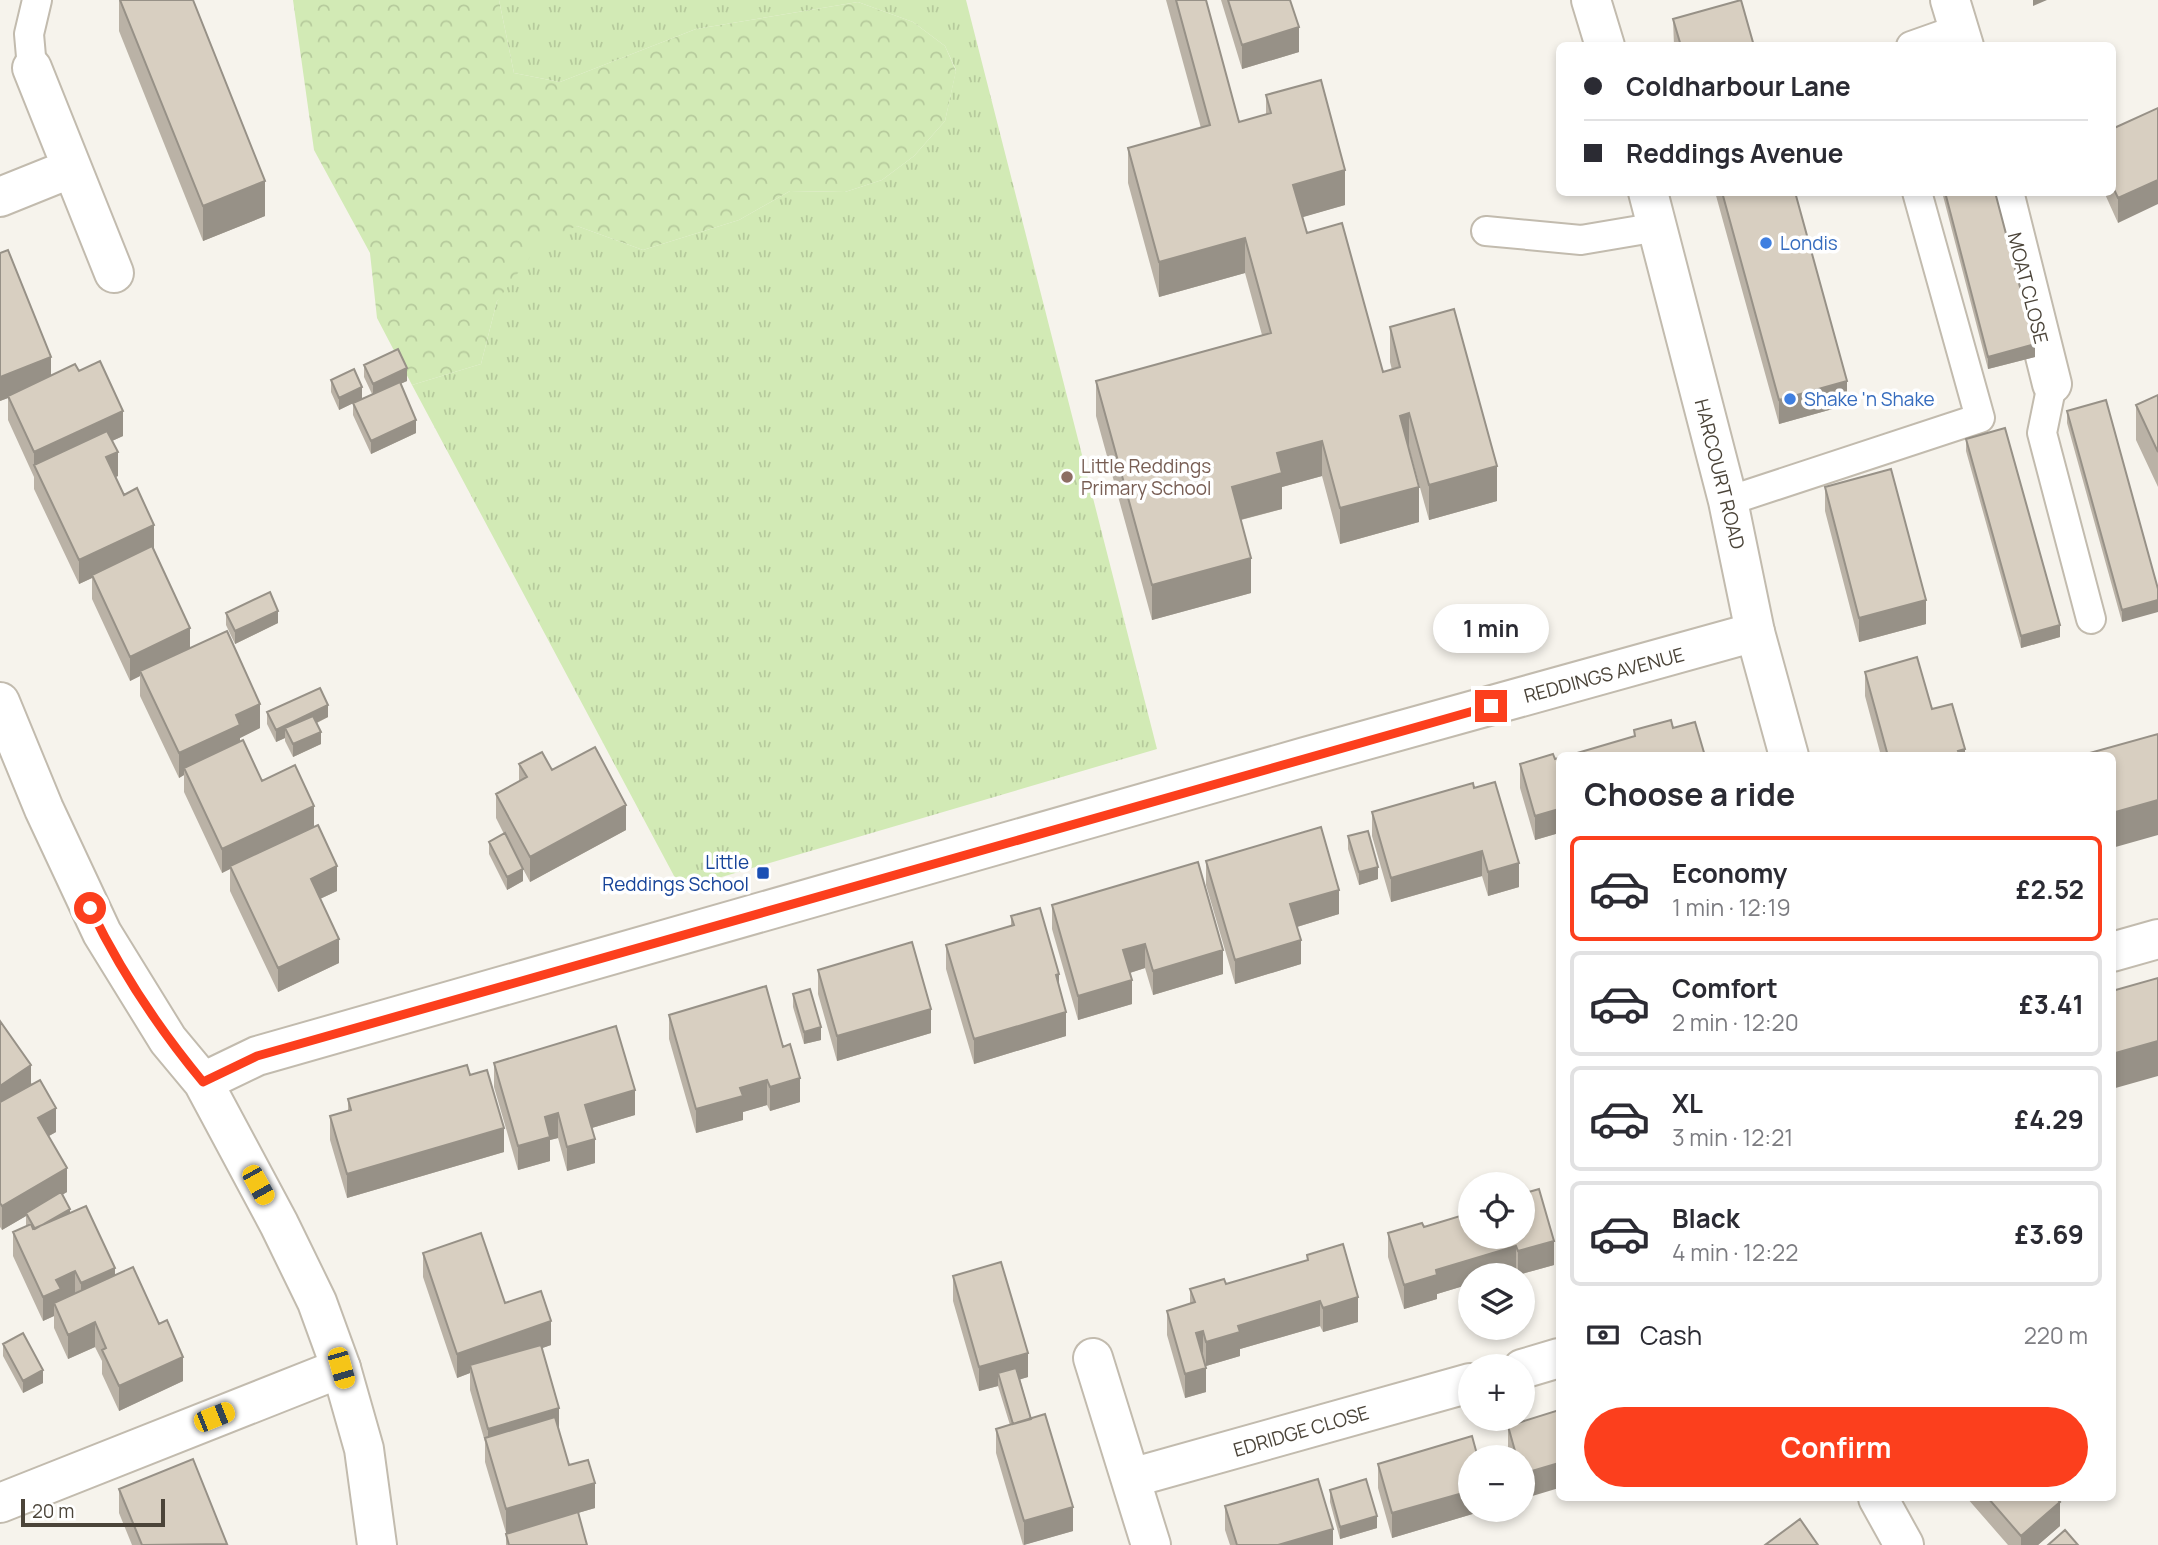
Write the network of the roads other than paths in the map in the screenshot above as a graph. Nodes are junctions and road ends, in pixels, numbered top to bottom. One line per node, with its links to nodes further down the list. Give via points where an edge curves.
1 (37, 0): 6 (lane, via 29,34)
2 (1597, 1): 4 (street)
3 (1958, 25): 5 (lane)
4 (1604, 42)
5 (1920, 42)
6 (32, 68): 7 (street)
7 (72, 168): 10 (street); 13 (street)
8 (1918, 196): 15 (lane, via 1980,418)
9 (2005, 196): 14 (street, MOAT CLOSE)
10 (0, 197)
11 (1653, 210): 12 (lane, via 1581,240); 15 (street, HARCOURT ROAD)
12 (1486, 231)
13 (114, 273)
14 (2052, 384): 16 (lane, via 2042,433)
15 (1728, 501): 17 (street, HARCOURT ROAD)
16 (2091, 620)
17 (1755, 632): 19 (street, HARCOURT ROAD); 22 (street, REDDINGS AVENUE, via 257,1056)
18 (0, 702): 22 (street, via 102,933 168,1040)
19 (1788, 752)
20 (2158, 939): 21 (street)
21 (2116, 951)
22 (203, 1082): 26 (street, via 317,1302)
23 (1093, 1358): 28 (street)
24 (1556, 1360): 25 (street)
25 (1535, 1365)
26 (341, 1368): 30 (street); 31 (street, via 365,1449)
27 (1458, 1386): 28 (street, EDRIDGE CLOSE)
28 (1131, 1478): 32 (street)
29 (1880, 1501): 33 (street)
30 (0, 1503)
31 (377, 1545)
32 (1151, 1545)
33 (1904, 1545)

